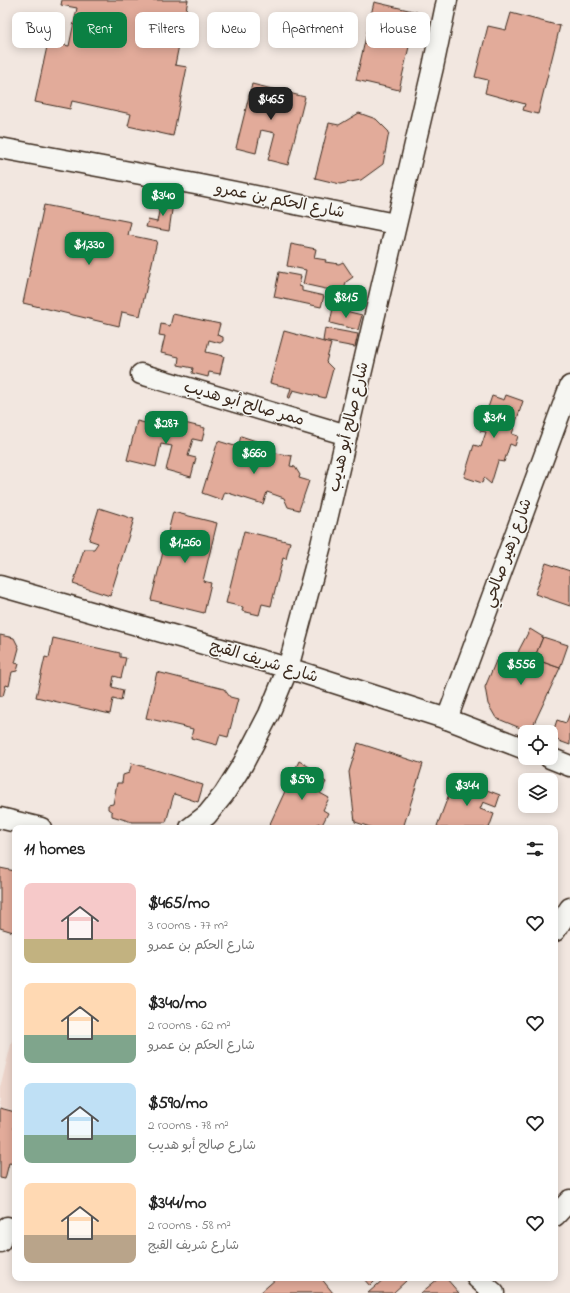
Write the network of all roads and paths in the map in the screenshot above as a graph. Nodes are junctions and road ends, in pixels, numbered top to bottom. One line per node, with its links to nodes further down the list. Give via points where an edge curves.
1 (447, 0): 3 (street, شارع صالح أبو هديب)
2 (0, 148): 3 (street, شارع الحكم بن عمرو)
3 (395, 224): 6 (street, شارع صالح أبو هديب)
4 (141, 374): 6 (street, ممر صالح أبو هديب)
5 (570, 386): 9 (street, شارع زهير صالحي)
6 (347, 435): 8 (street, شارع صالح أبو هديب)
7 (0, 586): 8 (street, شارع شريف القبج)
8 (288, 668): 9 (street, شارع شريف القبج); 15 (street, شارع صالح أبو هديب, via 269,714 243,764 224,794 207,815)
9 (447, 719): 10 (street, شارع شريف القبج)
10 (518, 746)
11 (558, 761): 12 (street)
12 (570, 766)
13 (0, 818): 14 (street)
14 (29, 825)
15 (194, 825)
16 (570, 908): 17 (street)
17 (558, 926)
18 (570, 1200): 19 (street)
19 (558, 1213)

